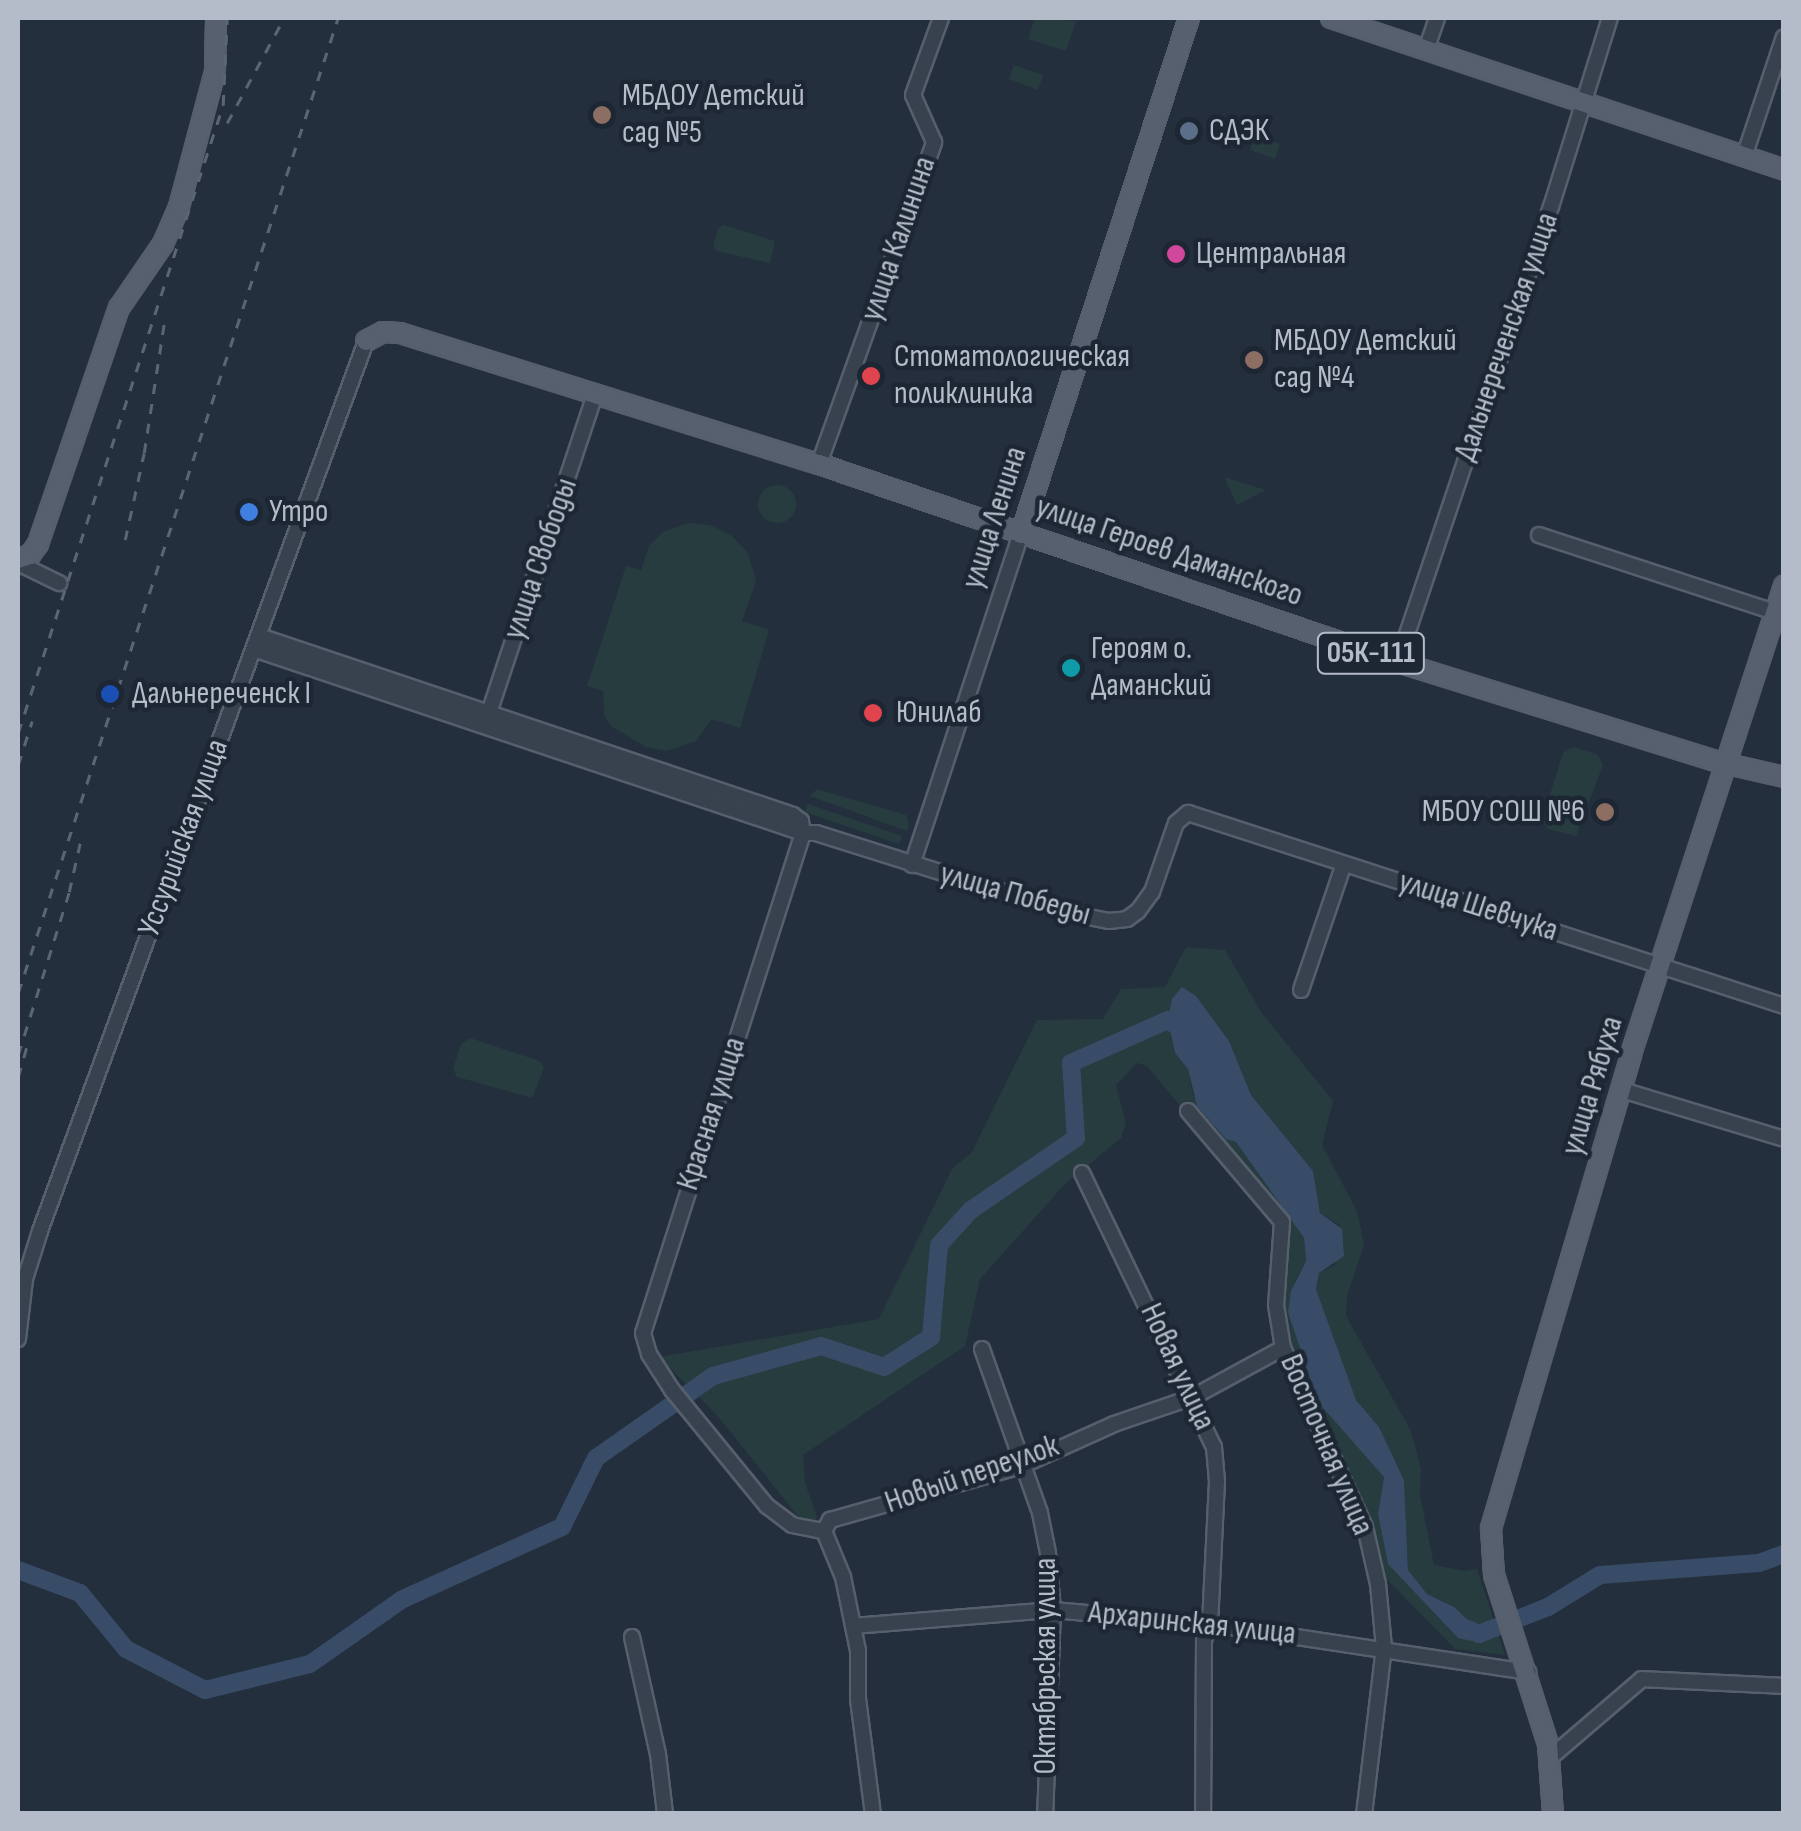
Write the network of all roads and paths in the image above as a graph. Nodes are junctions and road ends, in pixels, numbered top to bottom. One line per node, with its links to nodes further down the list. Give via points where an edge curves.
1 (216, 18): 17 (main road, via 212,84 179,207 163,244 119,308 38,544)
2 (942, 18): 14 (street, улица Калинина, via 913,95 934,142)
3 (1189, 18): 15 (main road, улица Ленина)
4 (1331, 18): 8 (main road)
5 (1436, 18): 8 (street)
6 (1610, 18): 9 (street, Дальнереченская улица)
7 (1784, 37): 10 (street)
8 (1426, 50): 9 (main road)
9 (1582, 103): 10 (main road); 22 (street, Дальнереченская улица)
10 (1744, 157): 11 (main road)
11 (1784, 170)
12 (366, 341): 13 (main road, улица Героев Даманского / 05К-111, via 400,333); 21 (street, Уссурийская улица / 05К-111)
13 (595, 394): 14 (main road, улица Героев Даманского / 05К-111); 23 (street, улица Свободы)
14 (819, 464): 15 (main road, улица Героев Даманского / 05К-111)
15 (1021, 534): 24 (main road, улица Героев Даманского / 05К-111); 28 (street, улица Ленина)
16 (1539, 535): 20 (street)
17 (18, 561): 18 (street)
18 (59, 583)
19 (1784, 585): 20 (main road, улица Рябуха)
20 (1779, 614): 24 (main road, улица Рябуха)
21 (257, 642): 23 (street); 37 (street, Уссурийская улица, via 40,1231 24,1279)
22 (1400, 655)
23 (488, 718): 27 (street)
24 (1723, 763): 25 (main road, улица Героев Даманского / 05К-111); 30 (main road, улица Рябуха)
25 (1782, 779)
26 (1176, 822): 28 (street, улица Победы, via 1148,900 1121,921 1068,914); 29 (street, улица Шевчука, via 1188,813 1204,817)
27 (803, 834): 28 (street, via 816,832); 42 (street, Красная улица, via 644,1324 649,1354 672,1390 775,1514)
28 (912, 864)
29 (1344, 864): 30 (street, улица Шевчука); 31 (street)
30 (1662, 965): 32 (street, улица Шевчука); 33 (main road, улица Рябуха)
31 (1301, 990)
32 (1784, 1006)
33 (1622, 1090): 35 (street); 48 (main road, улица Рябуха, via 1491,1528 1490,1562)
34 (1188, 1110): 38 (street, Восточная улица, via 1282,1222 1276,1305)
35 (1784, 1139)
36 (1082, 1174): 40 (street, Новая улица)
37 (18, 1339)
38 (1282, 1348): 40 (street, Новый переулок); 47 (street, Восточная улица, via 1365,1527)
39 (982, 1349): 41 (street, Октябрьская улица)
40 (1193, 1397): 41 (street, Новый переулок); 44 (street, Новая улица, via 1215,1458)
41 (1021, 1466): 42 (street, Новый переулок, via 830,1520); 43 (street, Октябрьская улица, via 1045,1534)
42 (824, 1531): 45 (street)
43 (1052, 1610): 44 (street, Архаринская улица); 45 (street, Архаринская улица); 53 (street, Октябрьская улица)
44 (1210, 1624): 47 (street, Архаринская улица); 54 (street, Новая улица, via 1204,1640)
45 (853, 1626): 52 (street)
46 (632, 1637): 51 (street)
47 (1384, 1646): 48 (street, Архаринская улица); 55 (street, Восточная улица)
48 (1528, 1672): 50 (main road, улица Рябуха)
49 (1784, 1686): 50 (street, via 1642,1679)
50 (1551, 1757): 56 (main road, улица Рябуха)
51 (665, 1814)
52 (873, 1814)
53 (1045, 1814)
54 (1203, 1814)
55 (1364, 1814)
56 (1554, 1814)

